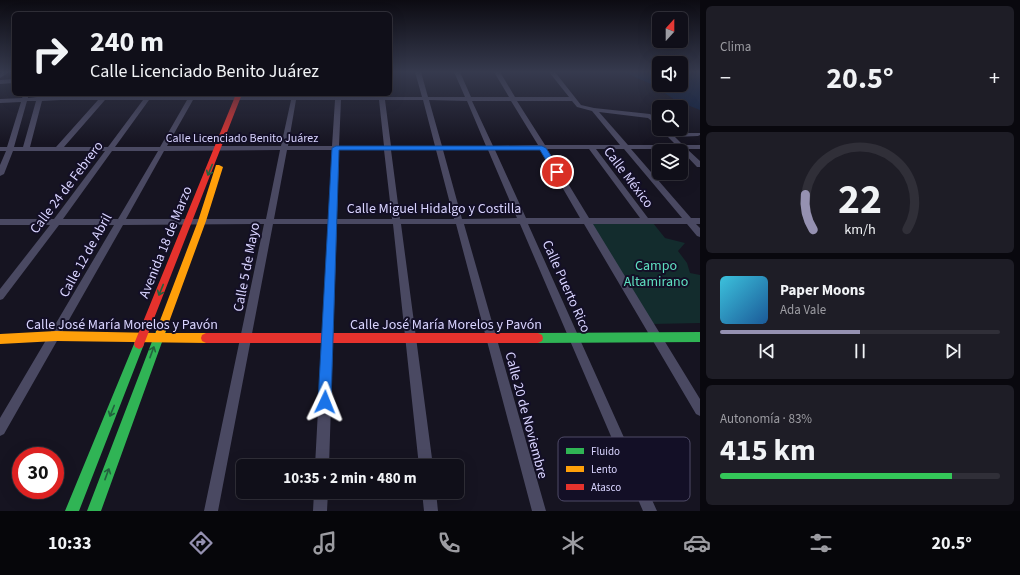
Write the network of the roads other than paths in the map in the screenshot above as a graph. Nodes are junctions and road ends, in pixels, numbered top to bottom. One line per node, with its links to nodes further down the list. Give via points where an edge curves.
1 (63, 96): 2 (street); 10 (street)
2 (105, 96): 3 (street); 37 (street)
3 (149, 96): 4 (street); 38 (street, Calle 24 de Febrero)
4 (193, 96): 5 (street); 39 (street, Calle 12 de Abril)
5 (242, 96): 11 (street); 40 (street, Avenida 18 de Marzo)
6 (338, 96): 7 (street); 11 (street); 28 (street)
7 (382, 96): 12 (street); 29 (street)
8 (571, 96): 15 (street)
9 (25, 97): 10 (street); 16 (street); 35 (street)
10 (41, 97): 36 (street)
11 (294, 98): 27 (street, Calle 5 de Mayo)
12 (425, 98): 13 (street); 30 (street, Calle 20 de Noviembre)
13 (469, 98): 14 (street); 31 (street, Calle Puerto Rico)
14 (513, 98): 15 (street); 32 (street)
15 (573, 99): 17 (street, via 579,106)
16 (1, 102)
17 (594, 110): 18 (street); 23 (street, Calle México)
18 (652, 118)
19 (688, 134): 20 (street)
20 (698, 134)
21 (670, 136): 22 (street)
22 (679, 144)
23 (625, 147): 24 (street, Calle Licenciado Benito Juárez); 33 (street, Calle Licenciado Benito Juárez); 55 (street, Calle México)
24 (652, 147)
25 (688, 147): 26 (street, Calle Licenciado Benito Juárez)
26 (700, 147)
27 (284, 148): 28 (street, Calle Licenciado Benito Juárez); 40 (street, Calle Licenciado Benito Juárez); 48 (street, Calle 5 de Mayo)
28 (336, 148): 29 (street, Calle Licenciado Benito Juárez); 49 (street)
29 (388, 148): 30 (street, Calle Licenciado Benito Juárez); 50 (street)
30 (439, 148): 31 (street, Calle Licenciado Benito Juárez); 51 (street, Calle 20 de Noviembre)
31 (491, 148): 32 (street, Calle Licenciado Benito Juárez); 52 (street, Calle Puerto Rico)
32 (542, 148): 33 (street, Calle Licenciado Benito Juárez); 53 (street)
33 (591, 148): 54 (street, Calle México)
34 (0, 149): 35 (street, Calle Licenciado Benito Juárez)
35 (10, 149): 36 (street, Calle Licenciado Benito Juárez); 43 (street)
36 (26, 149): 37 (street, Calle Licenciado Benito Juárez)
37 (58, 149): 38 (street, Calle Licenciado Benito Juárez)
38 (111, 149): 39 (street, Calle Licenciado Benito Juárez); 44 (street, Calle 24 de Febrero)
39 (162, 149): 40 (street, Calle Licenciado Benito Juárez); 45 (street, Calle 12 de Abril)
40 (222, 149): 46 (street, Avenida 18 de Marzo, one-way to 46); 47 (street, Avenida 18 de Marzo)
41 (688, 153): 42 (street)
42 (698, 162)
43 (0, 174)
44 (57, 221): 45 (street, Calle Miguel Hidalgo y Costilla); 57 (street, Calle Miguel Hidalgo y Costilla); 59 (street, Calle 24 de Febrero)
45 (120, 221): 46 (street, Calle Miguel Hidalgo y Costilla); 60 (street, Calle 12 de Abril)
46 (189, 221): 47 (street, Calle Miguel Hidalgo y Costilla); 61 (street, Avenida 18 de Marzo, one-way to 61)
47 (202, 221): 48 (street, Calle Miguel Hidalgo y Costilla); 62 (street, Avenida 18 de Marzo)
48 (269, 221): 49 (street, Calle Miguel Hidalgo y Costilla); 70 (street, Calle 5 de Mayo)
49 (332, 221): 50 (street, Calle Miguel Hidalgo y Costilla); 69 (street)
50 (396, 221): 51 (street, Calle Miguel Hidalgo y Costilla); 65 (street)
51 (459, 221): 52 (street, Calle Miguel Hidalgo y Costilla); 66 (street, Calle 20 de Noviembre)
52 (523, 221): 53 (street, Calle Miguel Hidalgo y Costilla); 67 (street, Calle Puerto Rico)
53 (586, 221): 54 (street, Calle Miguel Hidalgo y Costilla); 63 (street)
54 (646, 221): 55 (street, Calle Miguel Hidalgo y Costilla)
55 (689, 221): 56 (street, Calle Miguel Hidalgo y Costilla); 58 (street, Calle México)
56 (700, 221)
57 (0, 222)
58 (700, 234)
59 (0, 296)
60 (56, 336): 61 (street, Calle José María Morelos y Pavón); 68 (street, Calle José María Morelos y Pavón); 72 (street, Calle 12 de Abril)
61 (142, 336): 62 (street, Calle José María Morelos y Pavón); 79 (street, Avenida 18 de Marzo, one-way to 79)
62 (158, 337): 70 (street, Calle José María Morelos y Pavón); 80 (street, Avenida 18 de Marzo, one-way to 62)
63 (656, 337): 64 (street, Calle José María Morelos y Pavón); 67 (street, Calle José María Morelos y Pavón); 71 (street)
64 (700, 337)
65 (411, 338): 66 (street, Calle José María Morelos y Pavón); 69 (street, Calle José María Morelos y Pavón); 75 (street)
66 (492, 338): 67 (street, Calle José María Morelos y Pavón); 84 (street, Calle 20 de Noviembre)
67 (574, 338): 73 (street, Calle Puerto Rico)
68 (0, 339)
69 (327, 339): 70 (street, Calle José María Morelos y Pavón); 74 (street)
70 (245, 340): 81 (street, Calle 5 de Mayo)
71 (700, 410)
72 (0, 430)
73 (617, 437)
74 (322, 459)
75 (425, 459)
76 (321, 499): 82 (street)
77 (430, 499): 83 (street)
78 (646, 501): 85 (street, Calle Puerto Rico)
79 (72, 511)
80 (94, 511)
81 (211, 511)
82 (320, 511)
83 (431, 511)
84 (539, 511)
85 (650, 511)

